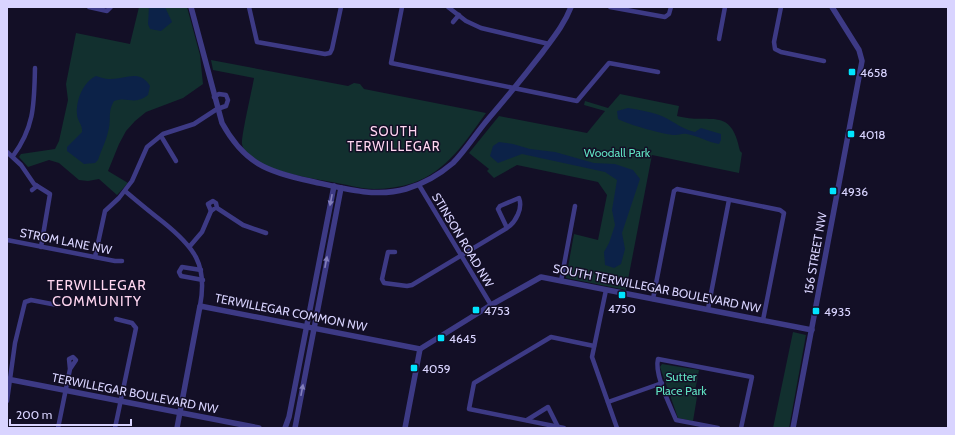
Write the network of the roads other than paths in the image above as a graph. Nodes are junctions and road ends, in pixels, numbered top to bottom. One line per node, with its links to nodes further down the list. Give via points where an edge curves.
1 (89, 7): 14 (street)
2 (110, 7): 14 (street, via 108,11)
3 (191, 7): 23 (street)
4 (249, 7): 5 (street, via 257,42 325,54 330,53 332,49)
5 (341, 7)
6 (402, 7): 22 (street, via 391,63)
7 (448, 7): 15 (street)
8 (571, 7): 18 (street, via 559,32)
9 (610, 7): 10 (street, via 665,17)
10 (671, 7)
11 (725, 7): 17 (street)
12 (781, 7): 19 (street, via 775,49)
13 (832, 7): 61 (street, 156 STREET NW, via 862,58)
14 (99, 8)
15 (459, 15): 16 (street); 18 (street, via 481,28)
16 (453, 22)
17 (719, 39)
18 (549, 44): 22 (street)
19 (824, 61)
20 (35, 68): 27 (street, via 32,119)
21 (658, 72): 22 (street, via 609,63 577,101)
22 (515, 89): 29 (street, via 453,162 438,175)
23 (214, 97): 24 (street); 24 (street, via 224,94 228,98 226,106)
24 (217, 109): 25 (street, via 194,124); 31 (street, via 230,139 243,154 258,165 279,174)
25 (161, 136): 28 (street); 34 (street, via 147,147 138,170)
26 (7, 152): 27 (street)
27 (13, 156): 30 (street)
28 (176, 161)
29 (419, 185): 32 (street, via 404,190 370,193); 45 (street, STINSON ROAD NW)
30 (37, 186): 33 (street); 43 (street, via 51,195)
31 (334, 186): 32 (street); 59 (street, one-way to 59)
32 (341, 188): 60 (street, one-way to 32)
33 (32, 190)
34 (125, 191): 42 (street); 46 (street, via 105,211)
35 (729, 200): 52 (street, via 677,189 674,191); 56 (street); 58 (street, via 784,213)
36 (575, 206): 50 (street)
37 (217, 208): 38 (street); 38 (street, via 216,203 211,201 208,206); 40 (street, via 243,225)
38 (211, 211): 42 (street, via 202,232)
39 (507, 228): 39 (street, via 517,219 519,198 498,209); 45 (street)
40 (266, 233)
41 (7, 240): 43 (street, STROM LANE NW)
42 (190, 246): 48 (street)
43 (41, 247): 46 (street, STROM LANE NW)
44 (394, 252): 45 (street, via 388,252 382,280 384,283 407,286)
45 (461, 256): 54 (street, STINSON ROAD NW)
46 (95, 257): 47 (street, STROM LANE NW)
47 (122, 261)
48 (201, 270): 49 (street); 49 (street, via 182,267 179,272 181,276)
49 (203, 280): 55 (street)
50 (561, 281): 51 (street, SOUTH TERWILLEGAR BOULEVARD NW); 54 (street, SOUTH TERWILLEGAR BOULEVARD NW, via 538,277)
51 (606, 290): 52 (street, SOUTH TERWILLEGAR BOULEVARD NW); 62 (street)
52 (653, 299): 56 (street, SOUTH TERWILLEGAR BOULEVARD NW)
53 (57, 305): 65 (street, via 31,300 25,302)
54 (491, 305): 63 (street, SOUTH TERWILLEGAR BOULEVARD NW)
55 (200, 306): 59 (street, TERWILLEGAR COMMON NW); 71 (street, TERWILLEGAR COMMON NW)
56 (708, 309): 58 (street, SOUTH TERWILLEGAR BOULEVARD NW)
57 (116, 319): 69 (street, via 132,323 136,328)
58 (763, 320): 61 (street, SOUTH TERWILLEGAR BOULEVARD NW)
59 (306, 326): 60 (street, TERWILLEGAR COMMON NW); 78 (street)
60 (314, 328): 63 (street, TERWILLEGAR COMMON NW); 79 (street, one-way to 60)
61 (812, 330): 85 (street, 156 STREET NW)
62 (594, 346): 70 (street, via 592,357); 72 (street, via 551,337 474,383 469,409)
63 (420, 349): 80 (street)
64 (70, 369): 67 (street)
65 (9, 379): 67 (street, TERWILLEGAR BOULEVARD NW); 68 (street)
66 (662, 383): 70 (street); 83 (street, via 676,420); 84 (street, via 658,359 752,377)
67 (66, 390): 69 (street, TERWILLEGAR BOULEVARD NW); 74 (street)
68 (7, 401)
69 (120, 401): 71 (street, TERWILLEGAR BOULEVARD NW); 75 (street)
70 (608, 402): 82 (street)
71 (180, 412): 76 (street, TERWILLEGAR COMMON NW); 77 (street, TERWILLEGAR BOULEVARD NW)
72 (527, 420): 73 (street); 73 (street, via 548,407)
73 (558, 427): 81 (street)
74 (58, 428)
75 (115, 428)
76 (177, 428)
77 (259, 428)
78 (285, 428): 79 (street)
79 (294, 428)
80 (405, 428)
81 (564, 428)
82 (617, 428)
83 (718, 428)
84 (742, 428)
85 (793, 428)

